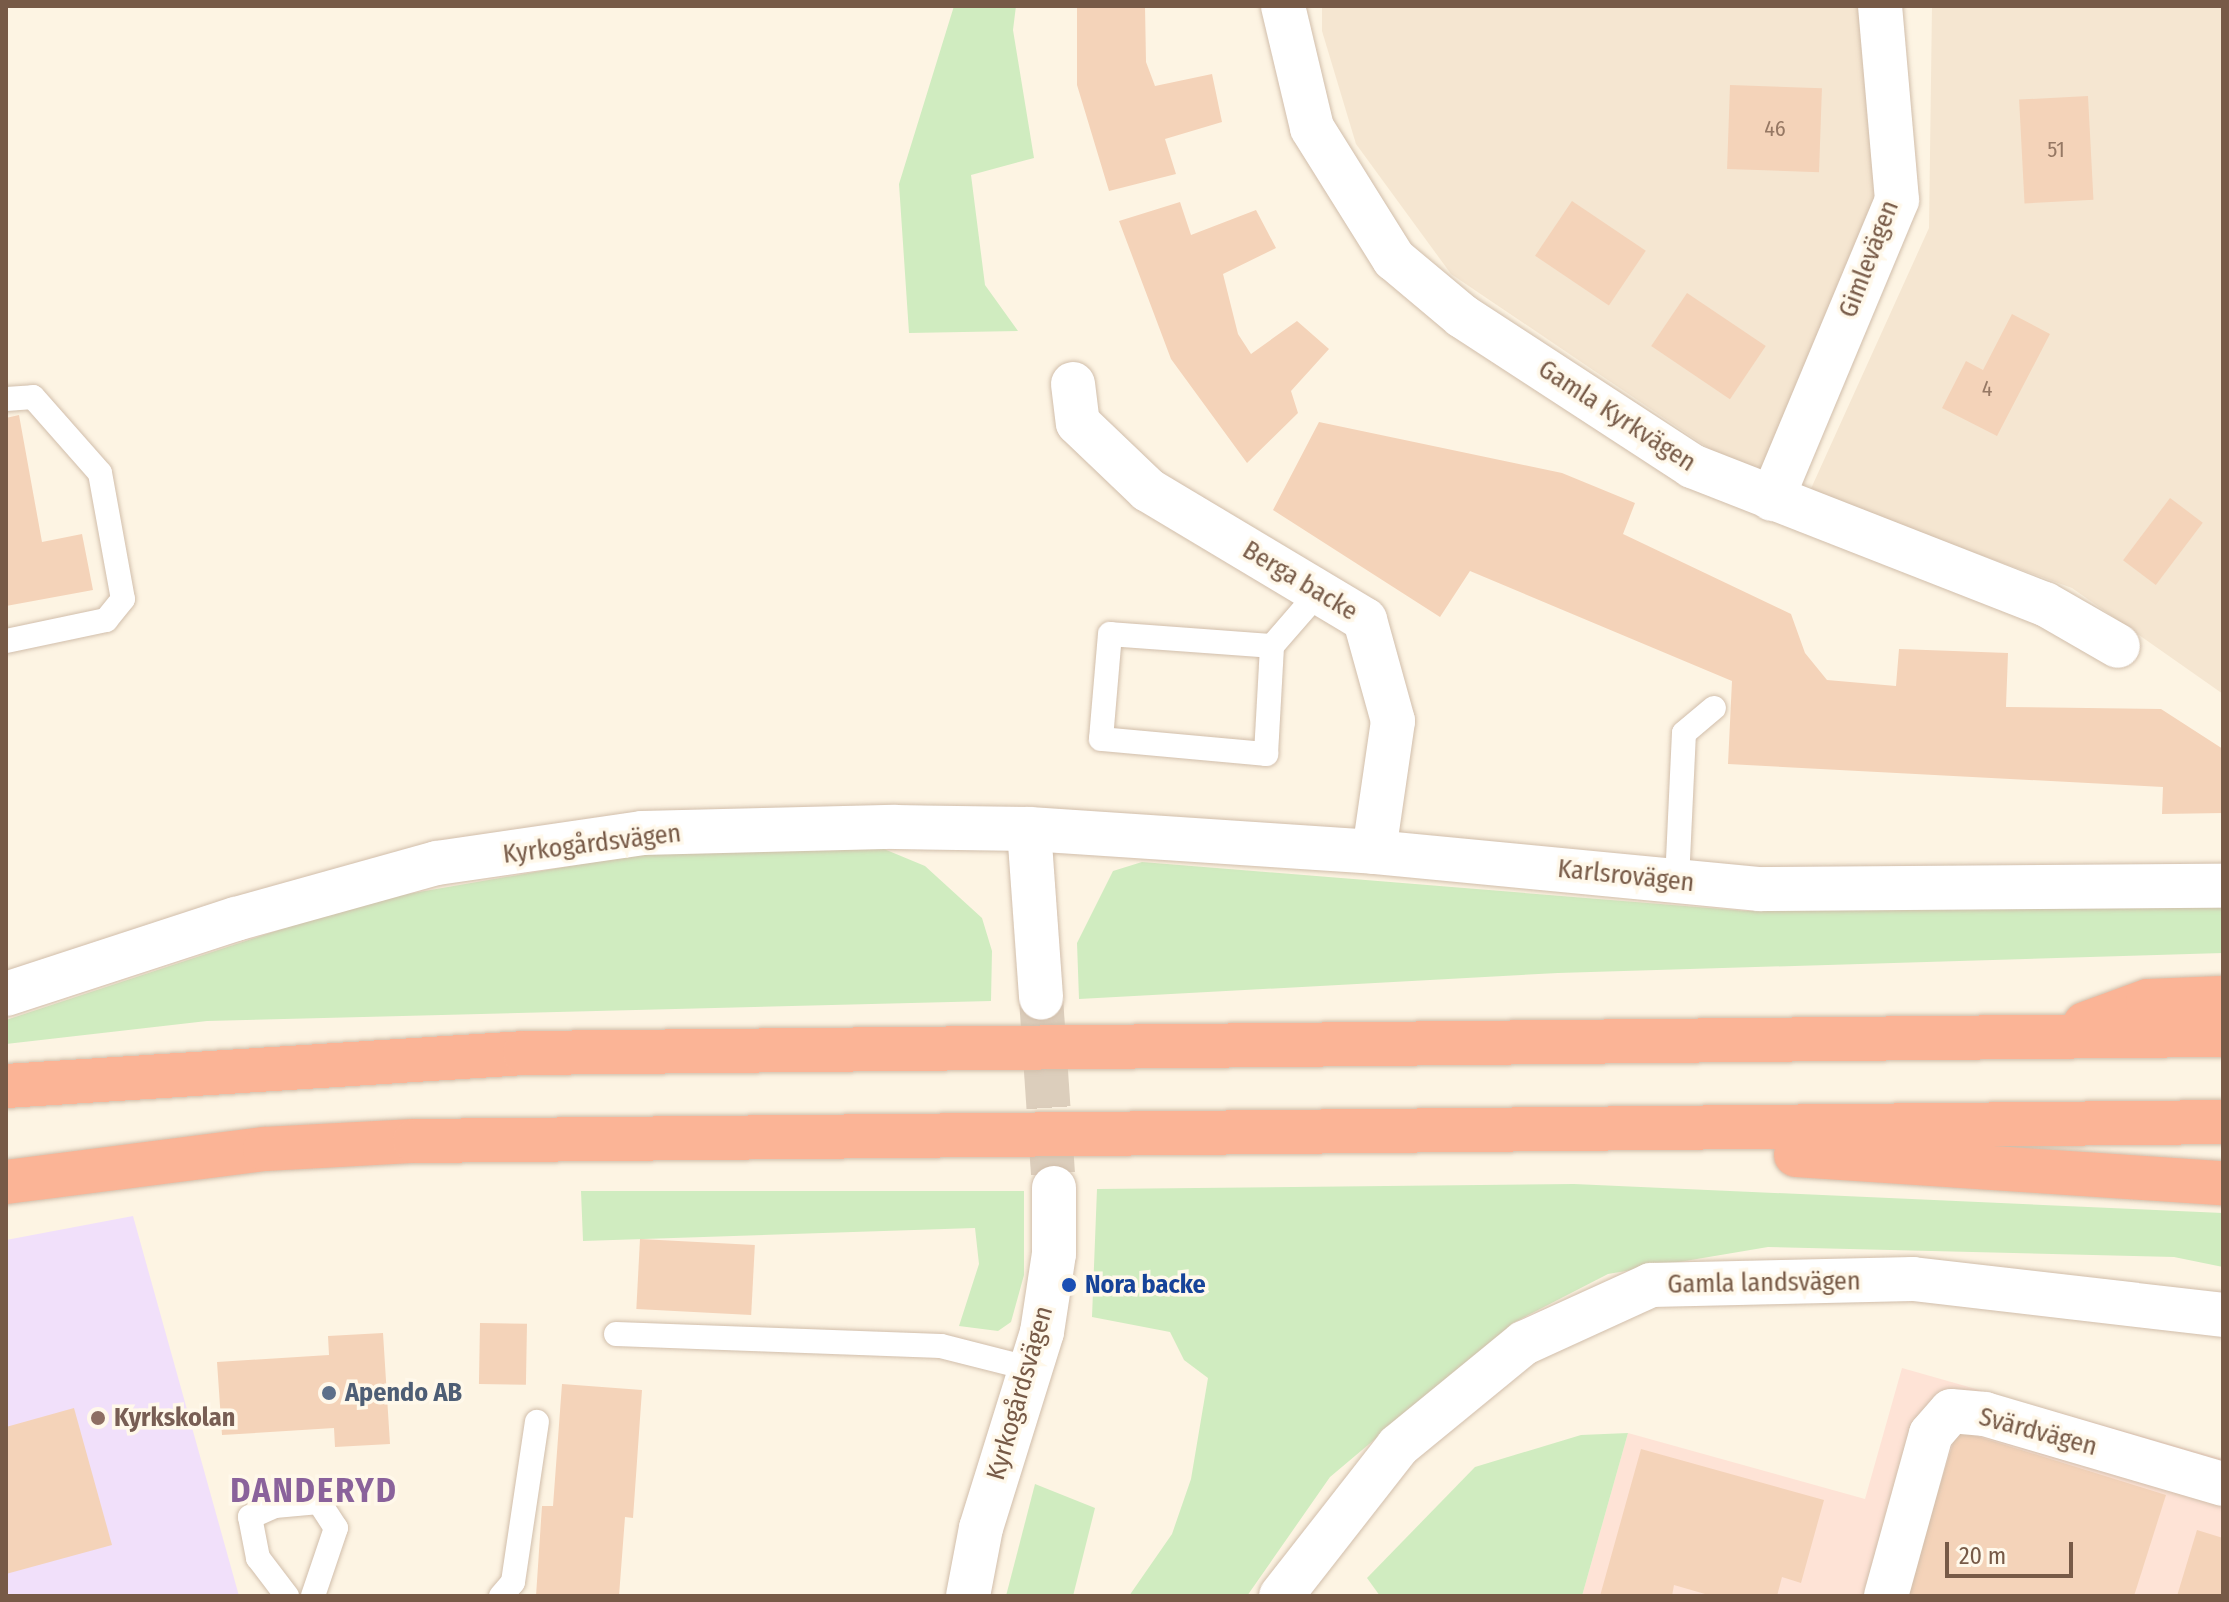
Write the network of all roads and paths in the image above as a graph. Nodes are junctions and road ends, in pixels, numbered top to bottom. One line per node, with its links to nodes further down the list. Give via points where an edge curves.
1 (1283, 6): 5 (street, Gamla Kyrkvägen, via 1312,128 1394,259 1462,316 1692,466)
2 (1880, 6): 5 (street, Gimlevägen, via 1897,200)
3 (1073, 384): 6 (street, Berga backe, via 1078,423 1148,490)
4 (6, 399): 7 (lane, via 33,397 100,473 123,599 106,620)
5 (1772, 499): 9 (street, Gamla Kyrkvägen, via 2045,604)
6 (1319, 592): 8 (lane); 12 (street, Berga backe, via 1365,620 1393,721)
7 (6, 641)
8 (1272, 646): 8 (lane, via 1266,754 1101,739 1110,634)
9 (2118, 646)
10 (1714, 708): 13 (lane, via 1684,733)
11 (1029, 829): 12 (street, Karlsrovägen); 15 (street, Kyrkogårdsvägen, via 642,833 437,863 236,919); 16 (street)
12 (1374, 852): 13 (street, Karlsrovägen)
13 (1677, 881): 14 (street, Karlsrovägen, via 1759,889)
14 (2223, 886)
15 (6, 994)
16 (1041, 998)
17 (2223, 998): 18 (highway, via 2148,1001)
18 (2057, 1034): 19 (highway); 20 (highway, via 525,1053)
19 (2223, 1035)
20 (6, 1086)
21 (2223, 1122): 22 (highway)
22 (1575, 1133): 23 (highway, via 415,1141 265,1149); 24 (highway, via 1773,1153)
23 (6, 1182)
24 (2223, 1183)
25 (1054, 1188): 28 (street, Kyrkogårdsvägen, via 1054,1254)
26 (2223, 1315): 35 (street, Gamla landsvägen, via 1913,1279 1651,1285 1524,1343 1398,1446)
27 (616, 1334): 28 (lane, via 941,1346)
28 (1031, 1369): 34 (street, Kyrkogårdsvägen, via 981,1528)
29 (537, 1422): 33 (lane, via 513,1582)
30 (2223, 1484): 36 (street, Svärdvägen, via 1985,1414 1951,1411 1931,1434)
31 (287, 1596): 32 (lane, via 258,1558 250,1517 275,1506 319,1502 336,1528)
32 (313, 1596)
33 (501, 1596)
34 (968, 1596)
35 (1281, 1596)
36 (1886, 1596)

